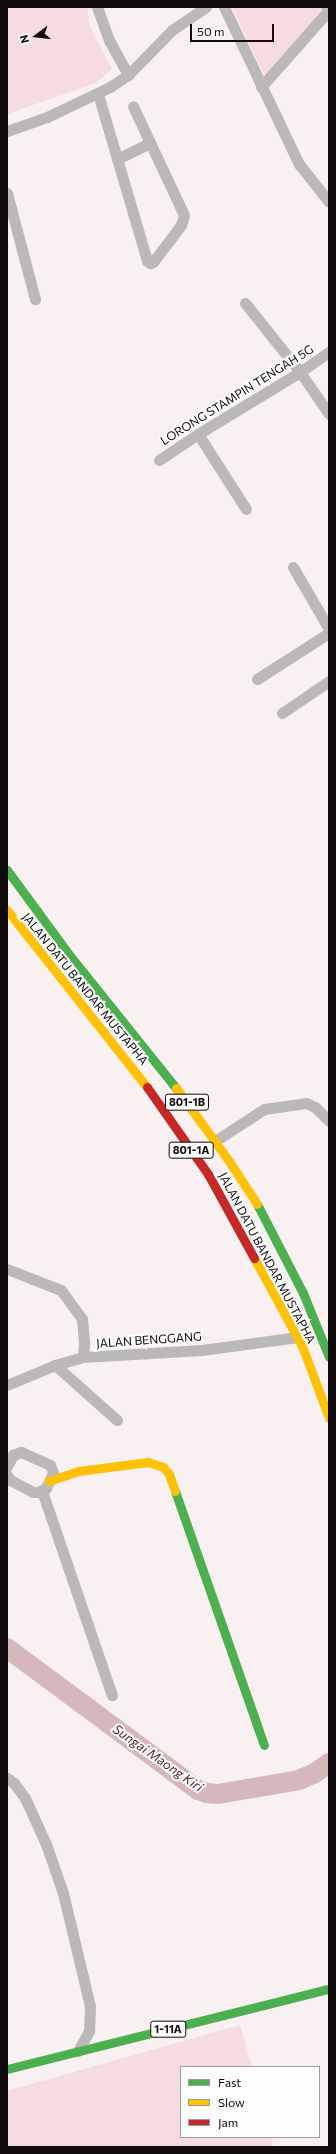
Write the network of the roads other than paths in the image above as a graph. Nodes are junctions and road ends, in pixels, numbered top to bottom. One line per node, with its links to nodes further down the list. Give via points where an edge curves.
1 (96, 7): 5 (street, via 110,42)
2 (206, 7): 5 (street, via 172,30)
3 (224, 7): 6 (street)
4 (327, 7): 6 (street, via 329,10)
5 (128, 75): 7 (street)
6 (261, 87): 13 (street, via 299,164)
7 (98, 94): 9 (street, via 47,117); 11 (street)
8 (133, 106): 10 (street)
9 (7, 131)
10 (150, 142): 11 (street); 11 (street, via 184,215 184,221 153,262 147,262)
11 (117, 159)
12 (7, 193): 14 (street)
13 (329, 202)
14 (12, 234): 15 (street)
15 (35, 299)
16 (245, 303): 18 (street)
17 (329, 352): 18 (street, LORONG STAMPIN TENGAH 5G)
18 (300, 372): 19 (street); 20 (street, LORONG STAMPIN TENGAH 5G)
19 (329, 414)
20 (198, 434): 21 (street, LORONG STAMPIN TENGAH 5G); 22 (street)
21 (159, 460)
22 (246, 509)
23 (293, 567): 24 (street)
24 (329, 629)
25 (329, 633): 26 (street)
26 (257, 679)
27 (329, 681): 28 (street)
28 (282, 713)
29 (7, 870): 32 (main road, JALAN DATU BANDAR MUSTAPHA / 801-1B, via 71,957 178,1089)
30 (7, 910): 34 (main road, JALAN DATU BANDAR MUSTAPHA / 801-1A, via 139,1075 208,1174)
31 (329, 1121): 32 (street, via 315,1107 306,1103 264,1109)
32 (215, 1141): 36 (main road, JALAN DATU BANDAR MUSTAPHA / 801-1B, via 266,1219 303,1293)
33 (7, 1269): 35 (street, via 61,1290 82,1319)
34 (298, 1337): 35 (street, JALAN BENGGANG, via 202,1350); 39 (main road, JALAN DATU BANDAR MUSTAPHA / 801-1A)
35 (83, 1357): 37 (street, JALAN BENGGANG)
36 (329, 1357)
37 (55, 1365): 38 (street, JALAN BENGGANG); 40 (street)
38 (7, 1385)
39 (329, 1418)
40 (117, 1420)
41 (9, 1464): 42 (street, via 24,1453); 45 (street, via 33,1492)
42 (50, 1464): 43 (street); 44 (street, via 53,1473)
43 (78, 1471): 44 (main road); 47 (main road, via 148,1462 163,1467 169,1474)
44 (49, 1481): 45 (street)
45 (42, 1491): 46 (street)
46 (112, 1695)
47 (264, 1745)
48 (7, 1778): 52 (street, via 25,1798 46,1844 63,1893 90,2006 89,2031)
49 (321, 1982): 51 (main road)
50 (329, 1989): 51 (main road, 1-11A)
51 (312, 1993): 52 (main road, 1-11A)
52 (78, 2051): 53 (main road, 1-11A)
53 (7, 2069)

